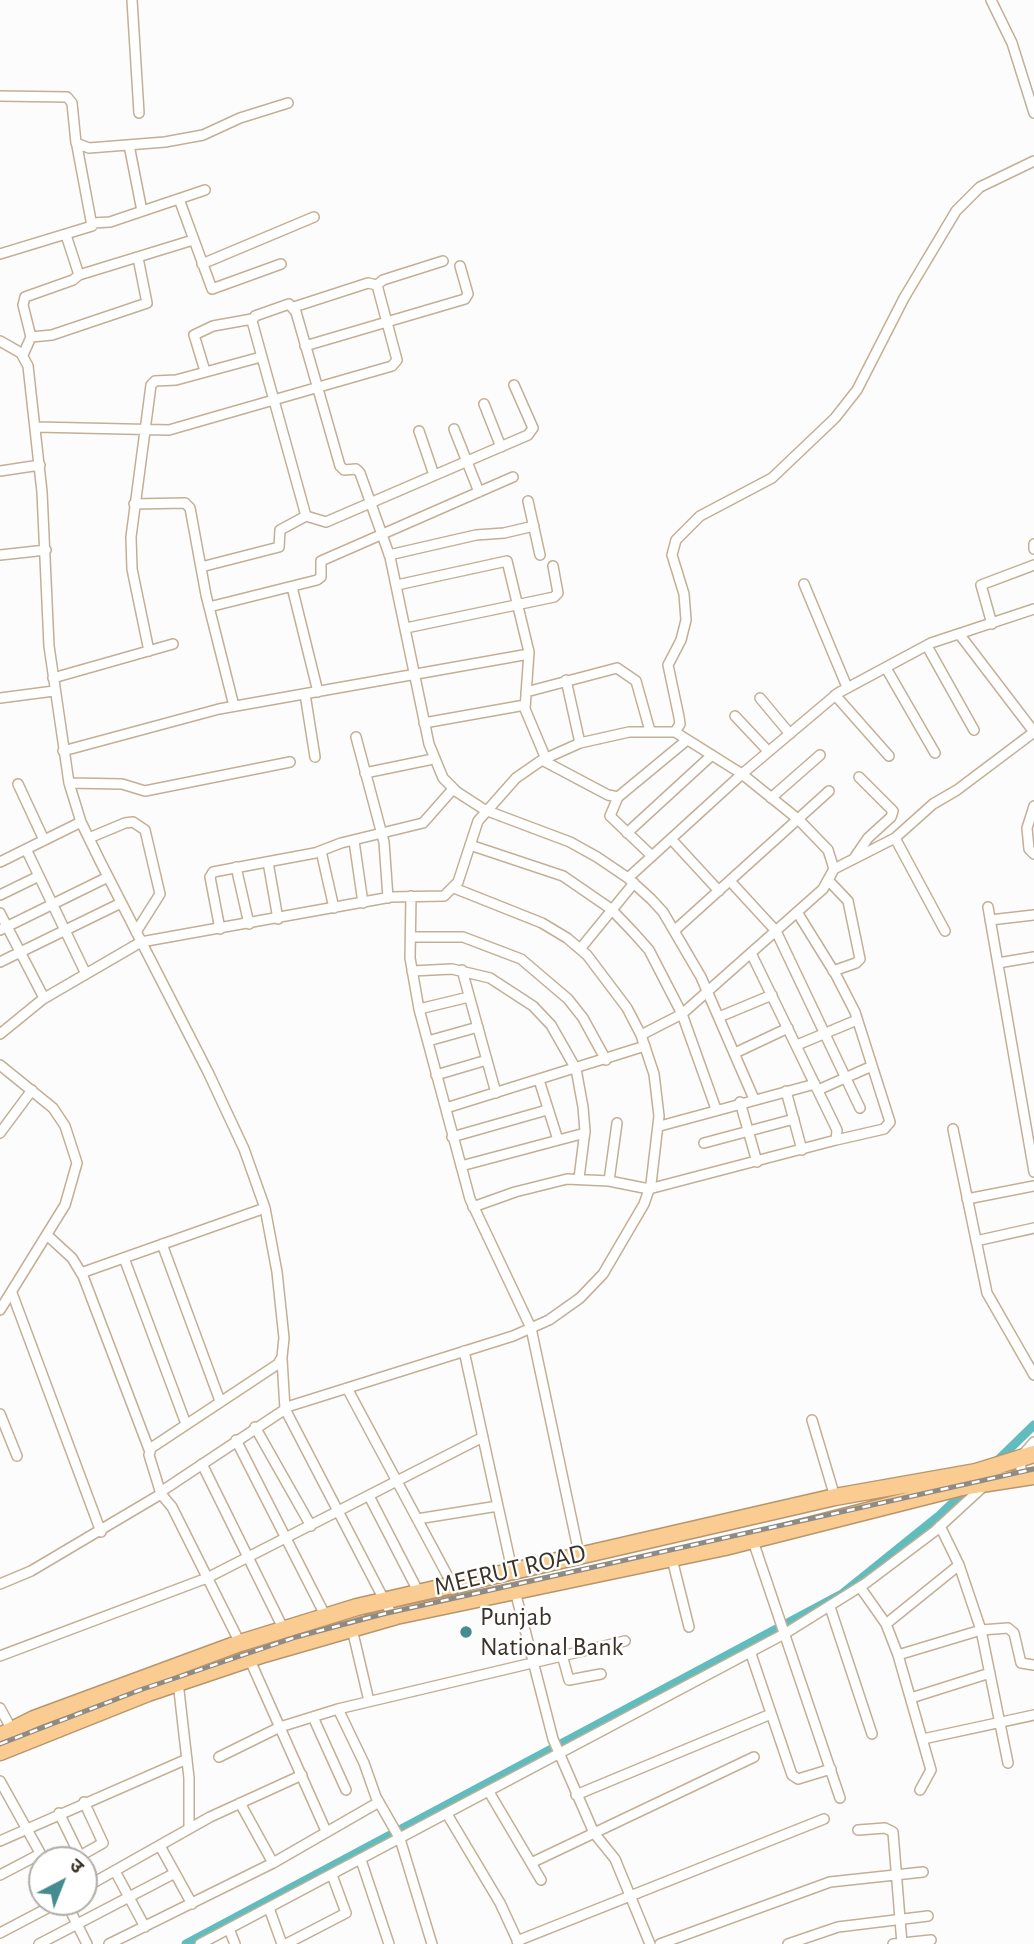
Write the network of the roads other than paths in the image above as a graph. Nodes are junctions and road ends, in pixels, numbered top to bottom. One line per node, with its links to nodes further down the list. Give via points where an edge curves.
1 (132, 0): 5 (street)
2 (991, 0): 6 (street, via 1012,43)
3 (0, 96): 8 (street, via 67,97 72,103)
4 (288, 103): 7 (street, via 204,135)
5 (139, 113)
6 (1034, 113)
7 (129, 145): 8 (street); 12 (street)
8 (77, 146): 14 (street)
9 (1034, 161): 95 (street, via 980,187 956,211 857,390 835,418 772,478 700,516 676,540 672,555 684,594 686,620 668,665 680,717)
10 (205, 190): 11 (street)
11 (179, 199): 12 (street); 16 (street)
12 (142, 211): 14 (street)
13 (314, 217): 20 (street)
14 (93, 223): 15 (street)
15 (66, 235): 17 (street); 23 (street)
16 (192, 240): 18 (street); 20 (street)
17 (0, 254)
18 (138, 258): 23 (street); 28 (street, via 147,303 52,335)
19 (443, 261): 24 (street)
20 (202, 264): 21 (street, via 214,290)
21 (281, 264)
22 (460, 266): 27 (street, via 467,298)
23 (79, 275): 28 (street, via 25,297)
24 (377, 285): 25 (street, via 368,283); 27 (street)
25 (294, 307): 26 (street, via 289,304); 30 (street)
26 (252, 319): 32 (street); 33 (street, via 194,335)
27 (386, 322): 30 (street); 35 (street, via 397,360 394,365)
28 (31, 337): 31 (street)
29 (0, 341): 31 (street)
30 (305, 346): 35 (street)
31 (23, 355): 38 (street)
32 (261, 357): 33 (street); 36 (street)
33 (205, 371): 40 (street, via 152,383)
34 (514, 385): 42 (street, via 533,431)
35 (316, 387): 36 (street); 50 (street, via 340,466 359,470)
36 (273, 401): 40 (street, via 169,430); 52 (street)
37 (484, 404): 42 (street)
38 (37, 427): 40 (street); 44 (street)
39 (454, 429): 43 (street)
40 (145, 430): 51 (street)
41 (419, 431): 46 (street)
42 (501, 447): 43 (street)
43 (468, 461): 46 (street); 48 (street)
44 (40, 465): 45 (street); 57 (street)
45 (0, 471)
46 (434, 475): 50 (street)
47 (513, 477): 48 (street)
48 (479, 492): 54 (street)
49 (528, 501): 53 (street)
50 (371, 502): 52 (street, via 326,522); 54 (street)
51 (134, 504): 63 (street, via 188,505); 75 (street, via 132,569)
52 (306, 516): 63 (street, via 282,528 279,547)
53 (534, 526): 59 (street); 60 (street)
54 (381, 533): 59 (street); 66 (street, via 321,561 321,577)
55 (1034, 544): 56 (street)
56 (1034, 549)
57 (46, 550): 58 (street); 79 (street)
58 (0, 555)
59 (389, 555): 65 (street)
60 (540, 555)
61 (1034, 565): 70 (street, via 981,586)
62 (553, 566): 67 (street, via 556,596)
63 (201, 567): 68 (street)
64 (804, 584): 81 (street)
65 (397, 585): 67 (street, via 504,560 509,564); 71 (street)
66 (292, 587): 68 (street); 83 (street)
67 (518, 606): 71 (street); 76 (street)
68 (209, 607): 90 (street)
69 (1034, 609): 70 (street)
70 (992, 624): 72 (street)
71 (405, 628): 78 (street)
72 (960, 635): 74 (street); 96 (street)
73 (173, 644): 75 (street)
74 (927, 646): 77 (street); 93 (street)
75 (149, 651): 79 (street)
76 (529, 654): 78 (street); 84 (street)
77 (886, 668): 81 (street); 103 (street)
78 (415, 675): 83 (street); 92 (street)
79 (53, 678): 82 (street)
80 (566, 680): 84 (street); 94 (street, via 611,667 625,671 636,681); 100 (street)
81 (847, 687): 86 (street)
82 (54, 691): 87 (street); 101 (street)
83 (318, 692): 85 (street)
84 (526, 692): 89 (street)
85 (305, 694): 90 (street); 107 (street)
86 (835, 695): 97 (street); 106 (street)
87 (0, 698)
88 (761, 698): 97 (street)
89 (524, 705): 92 (street); 109 (street)
90 (234, 706): 101 (street)
91 (735, 716): 102 (street)
92 (424, 723): 108 (street)
93 (974, 730)
94 (650, 731): 95 (street); 100 (street)
95 (675, 732): 99 (street)
96 (1034, 732): 127 (street, via 933,804)
97 (790, 734): 102 (street)
98 (356, 737): 111 (street)
99 (687, 740): 104 (street); 118 (street)
100 (580, 743): 109 (street)
101 (63, 751): 114 (street)
102 (768, 751): 112 (street)
103 (934, 753)
104 (712, 755): 112 (street); 124 (street)
105 (820, 755): 119 (street)
106 (889, 756)
107 (315, 757)
108 (433, 759): 111 (street); 116 (street)
109 (544, 759): 118 (street); 121 (street, via 516,778)
110 (290, 762): 114 (street, via 145,791 126,784)
111 (365, 773): 125 (street)
112 (742, 774): 119 (street); 128 (street)
113 (859, 777): 136 (street, via 893,811)
114 (69, 783): 123 (street)
115 (18, 784): 129 (street)
116 (453, 789): 121 (street); 125 (street, via 423,823)
117 (829, 791): 122 (street)
118 (618, 797): 124 (street, via 610,816)
119 (771, 798): 122 (street)
120 (1034, 806): 134 (street, via 1027,828 1029,849)
121 (485, 810): 131 (street); 143 (street, via 569,842)
122 (799, 820): 140 (street, via 828,850); 144 (street)
123 (81, 822): 126 (street); 129 (street)
124 (627, 833): 135 (street)
125 (382, 834): 130 (street); 150 (street)
126 (89, 838): 142 (street); 169 (street, via 125,823 133,822 145,830 160,894)
127 (895, 838): 136 (street); 168 (street)
128 (672, 839): 135 (street); 147 (street)
129 (44, 840): 132 (street)
130 (354, 841): 133 (street); 152 (street)
131 (470, 845): 146 (street); 156 (street, via 563,876)
132 (26, 849): 137 (street); 141 (street)
133 (321, 851): 138 (street); 155 (street)
134 (1034, 854)
135 (652, 856): 143 (street)
136 (854, 859): 140 (street)
137 (0, 862)
138 (268, 862): 139 (street); 160 (street)
139 (236, 867): 162 (street); 164 (street, via 215,871 210,877)
140 (834, 869): 145 (street)
141 (39, 876): 148 (street); 153 (street)
142 (108, 877): 151 (street); 153 (street)
143 (631, 880): 156 (street); 166 (street, via 663,912)
144 (730, 881): 147 (street); 167 (street)
145 (830, 881): 157 (street); 180 (street, via 848,901 860,959)
146 (454, 888): 149 (street, via 444,896); 172 (street, via 542,923)
147 (719, 891): 166 (street)
148 (0, 895)
149 (411, 896): 150 (street); 170 (street)
150 (388, 898): 152 (street)
151 (121, 903): 165 (street); 169 (street)
152 (363, 903): 155 (street)
153 (52, 904): 163 (street); 165 (street)
154 (988, 907): 161 (street)
155 (334, 908): 160 (street)
156 (611, 909): 172 (street); 187 (street, via 649,950)
157 (797, 912): 167 (street); 180 (street)
158 (0, 913): 163 (street)
159 (1034, 915): 161 (street)
160 (278, 919): 162 (street)
161 (990, 920): 177 (street)
162 (249, 924): 164 (street)
163 (3, 928): 173 (street)
164 (220, 929): 171 (street)
165 (65, 931): 173 (street); 181 (street)
166 (674, 931): 182 (street)
167 (776, 931): 174 (street); 193 (street)
168 (946, 931)
169 (136, 932): 171 (street)
170 (411, 937): 179 (street); 200 (street, via 463,937 522,959 568,999)
171 (141, 942): 181 (street); 238 (street, via 227,1109)
172 (580, 949): 194 (street, via 611,984)
173 (20, 952): 176 (street); 185 (street)
174 (751, 953): 182 (street); 183 (street)
175 (1034, 957): 177 (street)
176 (0, 962)
177 (998, 963): 231 (street)
178 (462, 970): 179 (street); 184 (street); 203 (street, via 497,981 533,1006 551,1025)
179 (412, 971): 186 (street)
180 (833, 971): 189 (street)
181 (85, 972): 185 (street)
182 (708, 991): 187 (street); 188 (street)
183 (772, 995): 188 (street); 191 (street)
184 (469, 997): 186 (street); 190 (street)
185 (44, 998): 192 (street)
186 (419, 1009): 195 (street)
187 (682, 1014): 194 (street); 215 (street)
188 (719, 1017): 198 (street)
189 (857, 1020): 193 (street); 202 (street)
190 (478, 1027): 195 (street); 199 (street)
191 (789, 1028): 196 (street); 198 (street)
192 (0, 1034)
193 (824, 1034): 196 (street); 205 (street)
194 (641, 1035): 197 (street)
195 (428, 1041): 204 (street)
196 (797, 1045): 207 (street)
197 (645, 1046): 200 (street); 219 (street, via 654,1074)
198 (735, 1053): 211 (street)
199 (487, 1060): 204 (street); 210 (street)
200 (606, 1060): 203 (street)
201 (0, 1065): 208 (street)
202 (872, 1066): 205 (street); 226 (street, via 890,1125)
203 (576, 1069): 206 (street); 223 (street)
204 (436, 1075): 213 (street)
205 (846, 1078): 207 (street); 214 (street)
206 (539, 1080): 210 (street); 216 (street)
207 (816, 1087): 209 (street); 226 (street, via 837,1130)
208 (32, 1090): 222 (street); 240 (street, via 65,1126 77,1163 65,1205)
209 (786, 1091): 211 (street); 217 (street)
210 (496, 1093): 213 (street)
211 (754, 1099): 212 (street)
212 (740, 1102): 215 (street); 221 (street)
213 (446, 1108): 224 (street)
214 (860, 1108)
215 (716, 1109): 219 (street)
216 (547, 1110): 224 (street); 225 (street)
217 (794, 1119): 221 (street); 228 (street)
218 (617, 1123): 233 (street)
219 (660, 1126): 235 (street)
220 (953, 1129): 236 (street)
221 (749, 1132): 227 (street); 229 (street)
222 (0, 1133)
223 (585, 1133): 225 (street); 232 (street)
224 (452, 1137): 230 (street)
225 (558, 1140): 230 (street)
226 (836, 1140): 228 (street)
227 (704, 1143)
228 (802, 1150): 229 (street)
229 (757, 1162): 235 (street)
230 (461, 1166): 237 (street)
231 (1034, 1172)
232 (579, 1178): 233 (street); 237 (street, via 536,1186)
233 (608, 1181): 235 (street)
234 (1034, 1185): 236 (street)
235 (649, 1189): 247 (street, via 603,1274 562,1312)
236 (967, 1199): 241 (street)
237 (473, 1207): 247 (street)
238 (265, 1208): 242 (street); 249 (street, via 277,1272)
239 (1034, 1228): 241 (street)
240 (47, 1235): 244 (street); 245 (street)
241 (976, 1241): 250 (street, via 987,1293)
242 (162, 1244): 243 (street); 253 (street)
243 (124, 1258): 244 (street); 257 (street)
244 (81, 1273): 262 (street)
245 (12, 1293): 246 (street); 277 (street)
246 (0, 1310)
247 (531, 1328): 248 (street); 280 (street)
248 (464, 1351): 252 (street); 259 (street)
249 (282, 1357): 253 (street); 254 (street)
250 (1031, 1359): 251 (street)
251 (1034, 1376)
252 (346, 1388): 254 (street); 268 (street)
253 (220, 1401): 257 (street)
254 (285, 1409): 258 (street); 273 (street)
255 (0, 1414): 263 (street)
256 (812, 1420): 271 (street)
257 (186, 1424): 262 (street)
258 (255, 1427): 260 (street); 275 (street)
259 (483, 1437): 268 (street); 272 (street)
260 (236, 1440): 265 (street); 278 (street)
261 (1034, 1442): 264 (street)
262 (150, 1452): 269 (street)
263 (17, 1456)
264 (1027, 1456): 266 (street); 267 (highway, MEERUT ROAD, via 998,1466)
265 (202, 1464): 269 (street); 281 (street)
266 (1028, 1478): 267 (highway, MEERUT ROAD)
267 (983, 1479): 271 (highway, MEERUT ROAD); 276 (street); 279 (highway, MEERUT ROAD)
268 (397, 1482): 270 (street); 274 (street)
269 (161, 1493): 277 (street); 285 (street)
270 (369, 1496): 273 (street); 289 (street)
271 (835, 1497): 280 (highway, MEERUT ROAD)
272 (498, 1506): 274 (street); 284 (street)
273 (338, 1512): 275 (street); 291 (street)
274 (417, 1519): 287 (street)
275 (311, 1526): 278 (street)
276 (940, 1526): 283 (street); 288 (street)
277 (101, 1532): 286 (street, via 31,1572)
278 (288, 1538): 281 (street); 293 (street)
279 (753, 1541): 282 (highway, MEERUT ROAD); 300 (street)
280 (579, 1555): 284 (highway, MEERUT ROAD)
281 (248, 1558): 285 (street); 297 (street)
282 (672, 1559): 290 (highway, MEERUT ROAD); 296 (street)
283 (959, 1565): 295 (street); 299 (street)
284 (512, 1570): 287 (highway, MEERUT ROAD)
285 (208, 1578): 302 (street); 306 (street)
286 (0, 1583)
287 (452, 1584): 289 (highway, MEERUT ROAD)
288 (860, 1587): 292 (street); 295 (street)
289 (418, 1591): 291 (highway, MEERUT ROAD)
290 (516, 1591): 294 (highway, MEERUT ROAD); 308 (street)
291 (384, 1600): 293 (highway, MEERUT ROAD); 294 (street)
292 (830, 1606): 300 (street); 323 (street)
293 (326, 1617): 297 (highway, MEERUT ROAD)
294 (393, 1617): 298 (highway, MEERUT ROAD)
295 (886, 1625): 305 (street)
296 (690, 1627)
297 (283, 1629): 302 (highway, MEERUT ROAD)
298 (352, 1629): 307 (highway, MEERUT ROAD); 314 (street)
299 (981, 1630): 305 (street); 309 (street, via 1011,1629 1021,1663); 310 (street)
300 (786, 1632): 303 (street); 331 (street)
301 (625, 1641): 304 (street)
302 (240, 1643): 322 (highway, MEERUT ROAD)
303 (751, 1654): 317 (street); 325 (street)
304 (562, 1655): 308 (street); 311 (street, via 569,1680)
305 (898, 1655): 313 (street)
306 (0, 1656)
307 (249, 1658): 312 (highway, MEERUT ROAD); 321 (street)
308 (532, 1663): 314 (street); 325 (street)
309 (1034, 1665)
310 (990, 1672): 313 (street); 320 (street)
311 (601, 1674)
312 (178, 1682): 326 (highway, MEERUT ROAD); 329 (street)
313 (911, 1698): 324 (street)
314 (369, 1701): 316 (street)
315 (0, 1708): 322 (street)
316 (338, 1709): 319 (street); 340 (street)
317 (771, 1714): 331 (street, via 792,1775 799,1779); 337 (street)
318 (1034, 1715): 320 (street)
319 (313, 1717): 321 (street); 334 (street)
320 (1001, 1721): 324 (street); 330 (street)
321 (280, 1727): 327 (street); 332 (street)
322 (6, 1733)
323 (872, 1734)
324 (923, 1739): 335 (street, via 931,1773)
325 (558, 1751): 336 (street); 337 (street)
326 (0, 1752)
327 (219, 1757)
328 (754, 1757): 350 (street)
329 (187, 1759): 339 (street); 346 (street)
330 (1008, 1763)
331 (831, 1769): 338 (street)
332 (302, 1775): 341 (street); 348 (street)
333 (0, 1781): 345 (street)
334 (346, 1790)
335 (920, 1790)
336 (489, 1791): 343 (street); 359 (street)
337 (576, 1795): 350 (street)
338 (840, 1798)
339 (84, 1802): 342 (street); 354 (street, via 103,1843)
340 (379, 1802): 348 (street); 349 (street)
341 (240, 1803): 346 (street); 358 (street)
342 (59, 1813): 345 (street); 353 (street)
343 (447, 1814): 349 (street); 381 (street, via 500,1902)
344 (824, 1819): 368 (street)
345 (26, 1827): 351 (street); 352 (street)
346 (190, 1828): 355 (street)
347 (858, 1830): 363 (street, via 890,1829)
348 (326, 1831): 358 (street)
349 (398, 1833): 356 (street); 389 (street)
350 (594, 1833): 359 (street); 368 (street, via 612,1854)
351 (0, 1841)
352 (36, 1846)
353 (72, 1846)
354 (98, 1846)
355 (160, 1846): 360 (street); 362 (street)
356 (361, 1860): 365 (street); 388 (street)
357 (28, 1863): 364 (street)
358 (273, 1863): 370 (street)
359 (531, 1863): 367 (street)
360 (115, 1871): 366 (street); 369 (street)
361 (923, 1872): 363 (street)
362 (175, 1873): 369 (street); 370 (street)
363 (897, 1874): 375 (street); 391 (street, via 830,1882)
364 (0, 1875)
365 (332, 1875): 371 (street); 387 (street, via 346,1913)
366 (98, 1880)
367 (541, 1880)
368 (631, 1897): 381 (street); 390 (street)
369 (129, 1898): 376 (street); 377 (street)
370 (192, 1904): 377 (street)
371 (269, 1908): 378 (street); 387 (street)
372 (32, 1916): 379 (street)
373 (73, 1916): 376 (street)
374 (928, 1916): 375 (street)
375 (900, 1919): 392 (street, via 838,1927); 393 (street)
376 (77, 1925): 382 (street); 383 (street)
377 (145, 1927): 384 (street)
378 (229, 1929): 385 (street); 386 (street)
379 (0, 1933)
380 (931, 1940): 393 (street)
381 (518, 1942)
382 (39, 1944)
383 (87, 1944)
384 (110, 1944)
385 (200, 1944)
386 (235, 1944)
387 (284, 1944)
388 (389, 1944)
389 (432, 1944)
390 (650, 1944)
391 (660, 1944)
392 (788, 1944)
393 (899, 1944)

